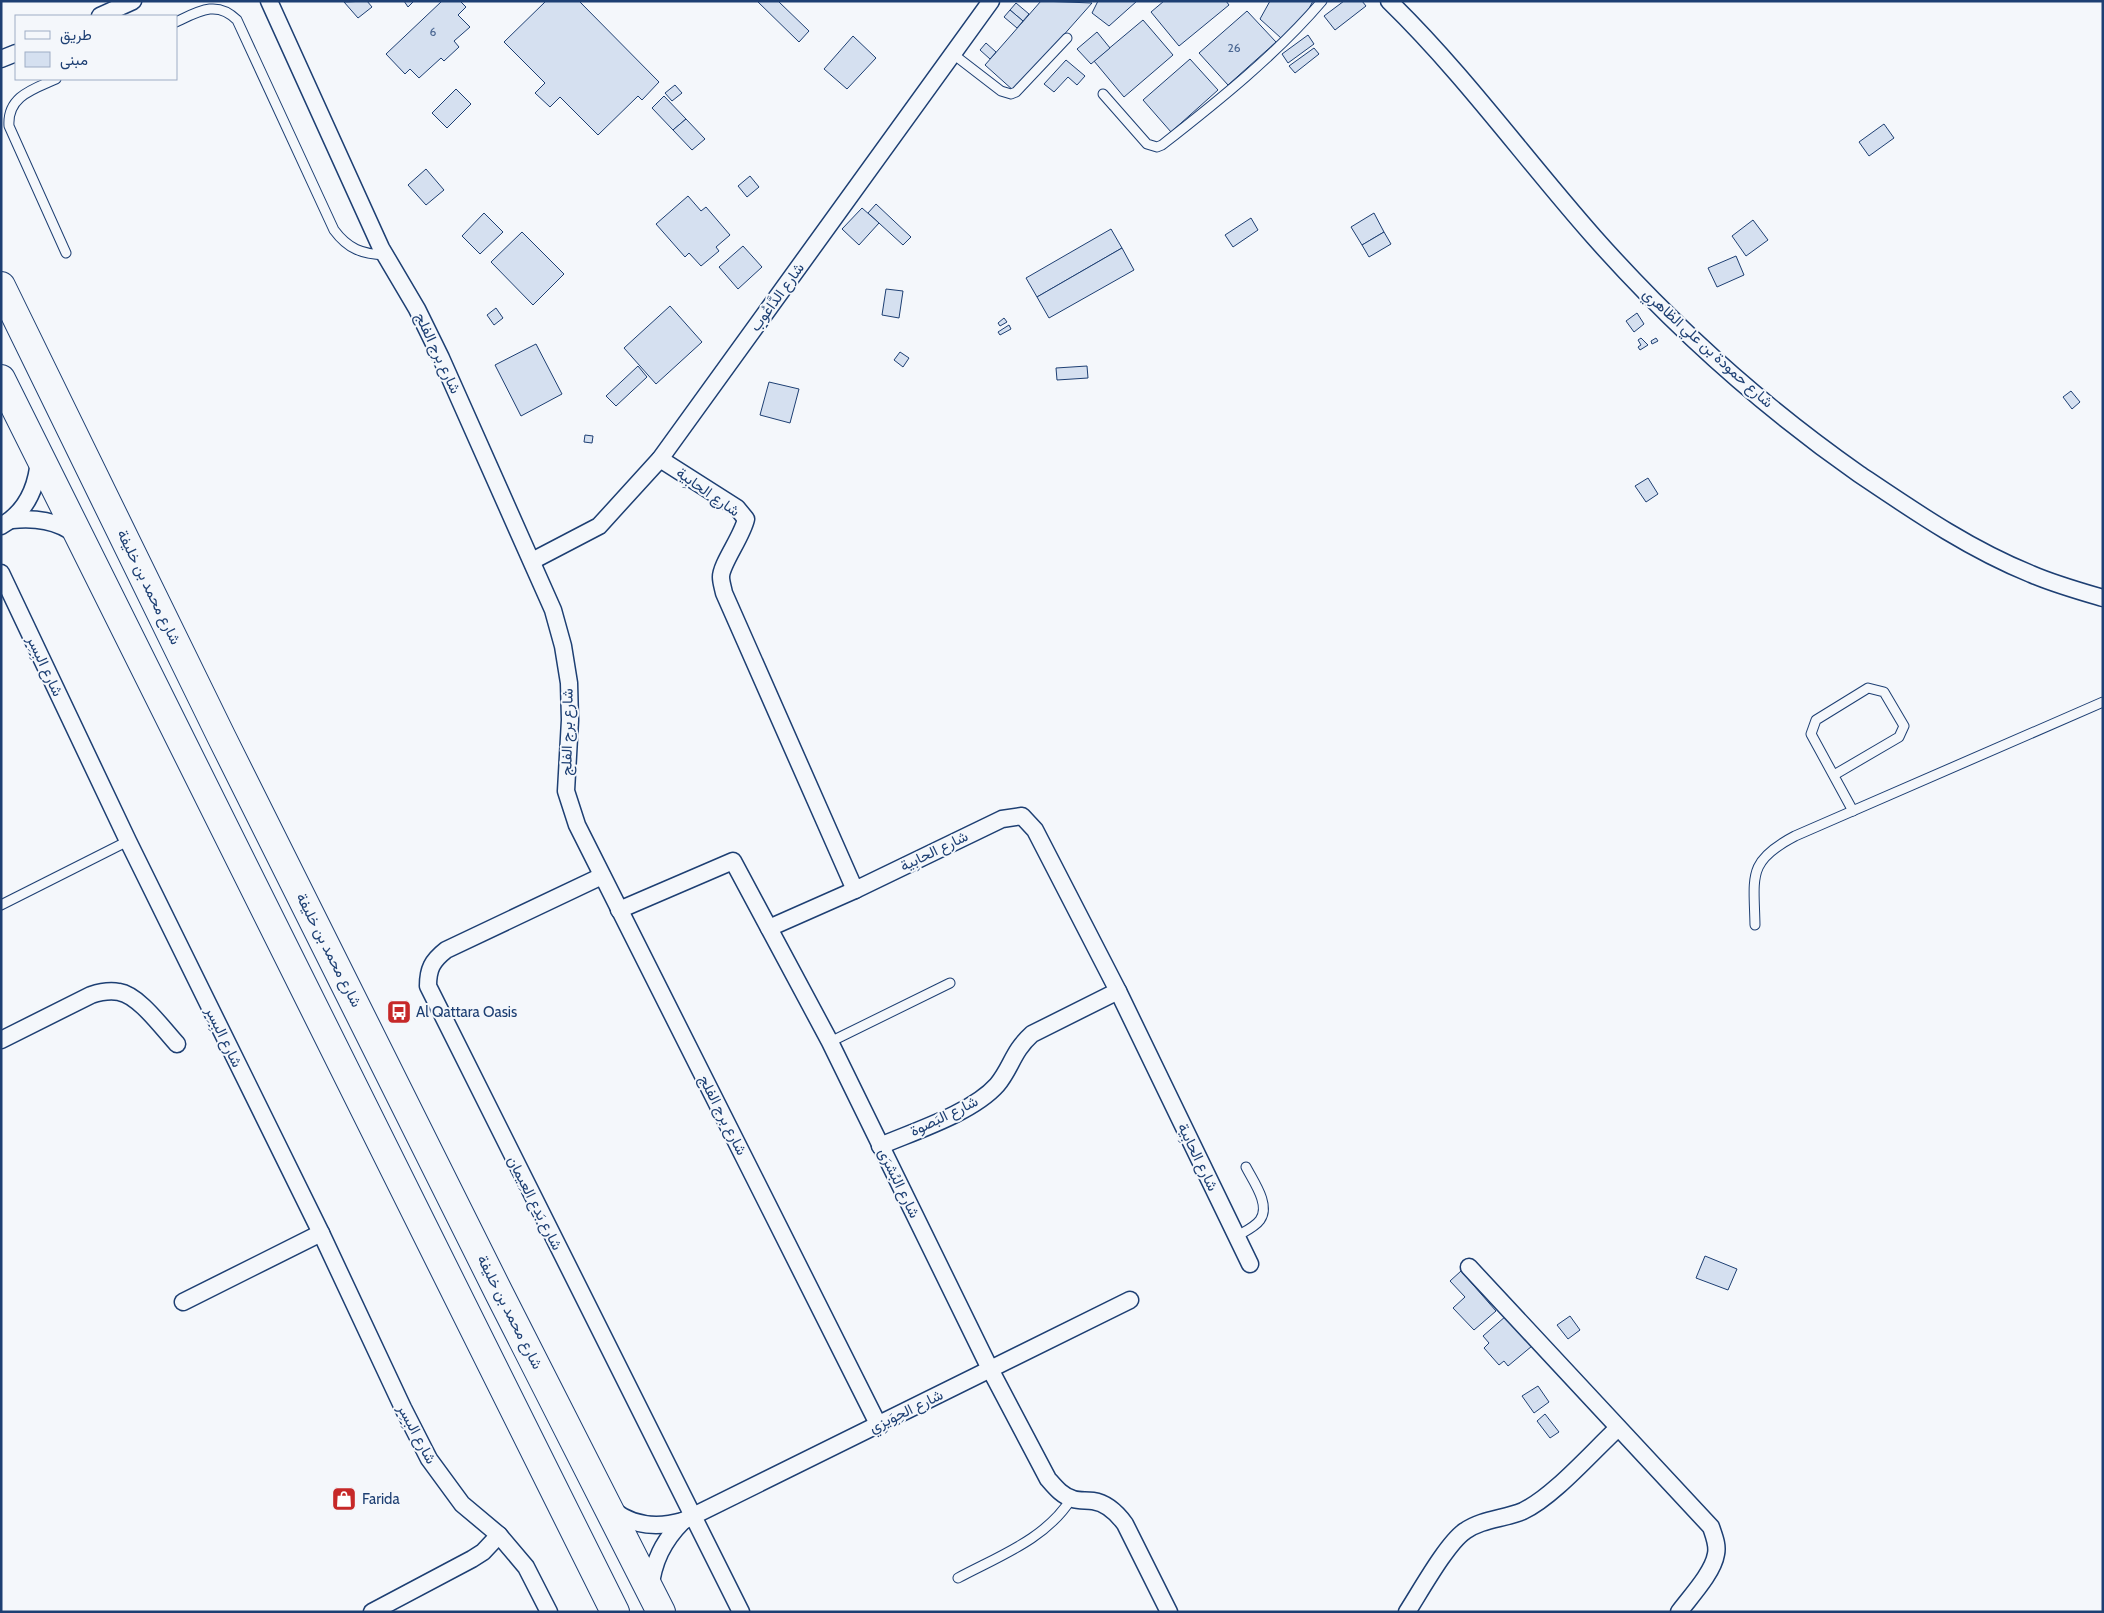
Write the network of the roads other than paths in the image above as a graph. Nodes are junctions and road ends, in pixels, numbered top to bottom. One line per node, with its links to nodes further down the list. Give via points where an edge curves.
1 (132, 1): 6 (street)
2 (269, 1): 15 (street, شارع برج الفلج)
3 (991, 1): 10 (street, شارع الدَّاعُوب)
4 (1322, 1): 13 (lane, via 1273,52 1162,145 1147,144)
5 (1389, 1): 24 (street, شارع حمودة بن علي الظاهري, via 1451,65 1626,273 1756,395 1848,466 1945,531 2030,574)
6 (102, 15)
7 (178, 21): 15 (lane, via 206,7 232,14 334,230 340,239 357,251)
8 (1067, 38): 10 (lane, via 1011,94 1002,91)
9 (15, 53): 11 (street)
10 (952, 54): 19 (street, شارع الدَّاعُوب)
11 (1, 59)
12 (54, 80): 14 (lane, via 14,102 8,117 9,126)
13 (1103, 94)
14 (66, 253)
15 (385, 255): 22 (street, شارع برج الفلج, via 441,358)
16 (1, 286): 52 (highway, شارع محمد بن خليفة, via 222,738)
17 (1, 379): 18 (highway)
18 (39, 456): 20 (street, via 32,491 22,509); 21 (highway)
19 (660, 459): 22 (street, شارع الدَّاعُوب, via 599,526); 30 (street, شارع الحابِية, via 737,508 746,519 744,530 721,576 724,593)
20 (7, 523): 21 (street, via 36,519 48,521 71,531)
21 (80, 539): 59 (highway)
22 (532, 561): 29 (street, شارع برج الفلج, via 552,610 569,682 566,791)
23 (1, 572): 28 (street, شارع البِسِر)
24 (2103, 598)
25 (2103, 702): 27 (lane)
26 (1834, 775): 26 (lane, via 1812,734 1816,720 1868,688 1884,692 1904,726 1899,737); 27 (lane)
27 (1854, 811): 33 (lane, via 1789,839 1762,859 1756,869 1754,883)
28 (128, 840): 31 (lane); 42 (street, شارع البِسِر)
29 (602, 876): 32 (street, شارع برج الفلج); 53 (street, شارع بَدع العِيمان, via 446,950 434,959 428,972 428,986)
30 (855, 890): 34 (street); 36 (street, شارع الحابِية, via 1002,819 1022,816 1035,830)
31 (1, 904)
32 (619, 910): 34 (street, شارع البُشرَى, via 732,861); 49 (street, شارع برج الفلج)
33 (1755, 925)
34 (769, 928): 38 (street, شارع البُشرَى)
35 (950, 983): 38 (lane)
36 (1118, 991): 40 (street, شارع البَصوة, via 1032,1034 1020,1044 996,1085 968,1108); 43 (street, شارع الحابِية)
37 (1, 1040): 39 (street, via 105,991 120,992 133,998)
38 (830, 1042): 40 (street, شارع البُشرَى)
39 (177, 1044)
40 (880, 1146): 48 (street, شارع البُشرَى)
41 (1246, 1168): 43 (lane, via 1262,1202 1263,1214 1255,1225)
42 (321, 1233): 47 (street); 54 (street, شارع البِسِر, via 429,1460 462,1504)
43 (1237, 1236): 44 (street, شارع الحابِية)
44 (1250, 1264)
45 (1469, 1267): 50 (street)
46 (1130, 1300): 48 (street, شارع الحِوَيزِي)
47 (183, 1302)
48 (990, 1369): 49 (street, شارع الحِوَيزِي); 51 (street, شارع البُشرَى, via 1048,1479)
49 (878, 1424): 53 (street, شارع الحِوَيزِي)
50 (1618, 1428): 62 (street, via 1540,1500 1523,1510 1465,1531 1453,1542); 63 (street, via 1710,1527 1716,1540 1716,1555 1711,1568)
51 (1071, 1499): 55 (lane, via 1039,1534); 61 (street, via 1094,1501 1117,1514)
52 (608, 1506): 53 (street, شارع الحِوَيزِي, via 624,1518 643,1525 656,1526); 56 (highway, شارع محمد بن خليفة)
53 (687, 1519): 56 (street, شارع الحِوَيزِي, via 668,1539 656,1559); 60 (street, شارع بَدع العِيمان)
54 (499, 1535): 57 (street, via 472,1559); 58 (street, شارع البِسِر, via 526,1567)
55 (958, 1578)
56 (656, 1601)
57 (372, 1612)
58 (549, 1612)
59 (615, 1612)
60 (741, 1612)
61 (1169, 1612)
62 (1407, 1612)
63 (1679, 1612)

